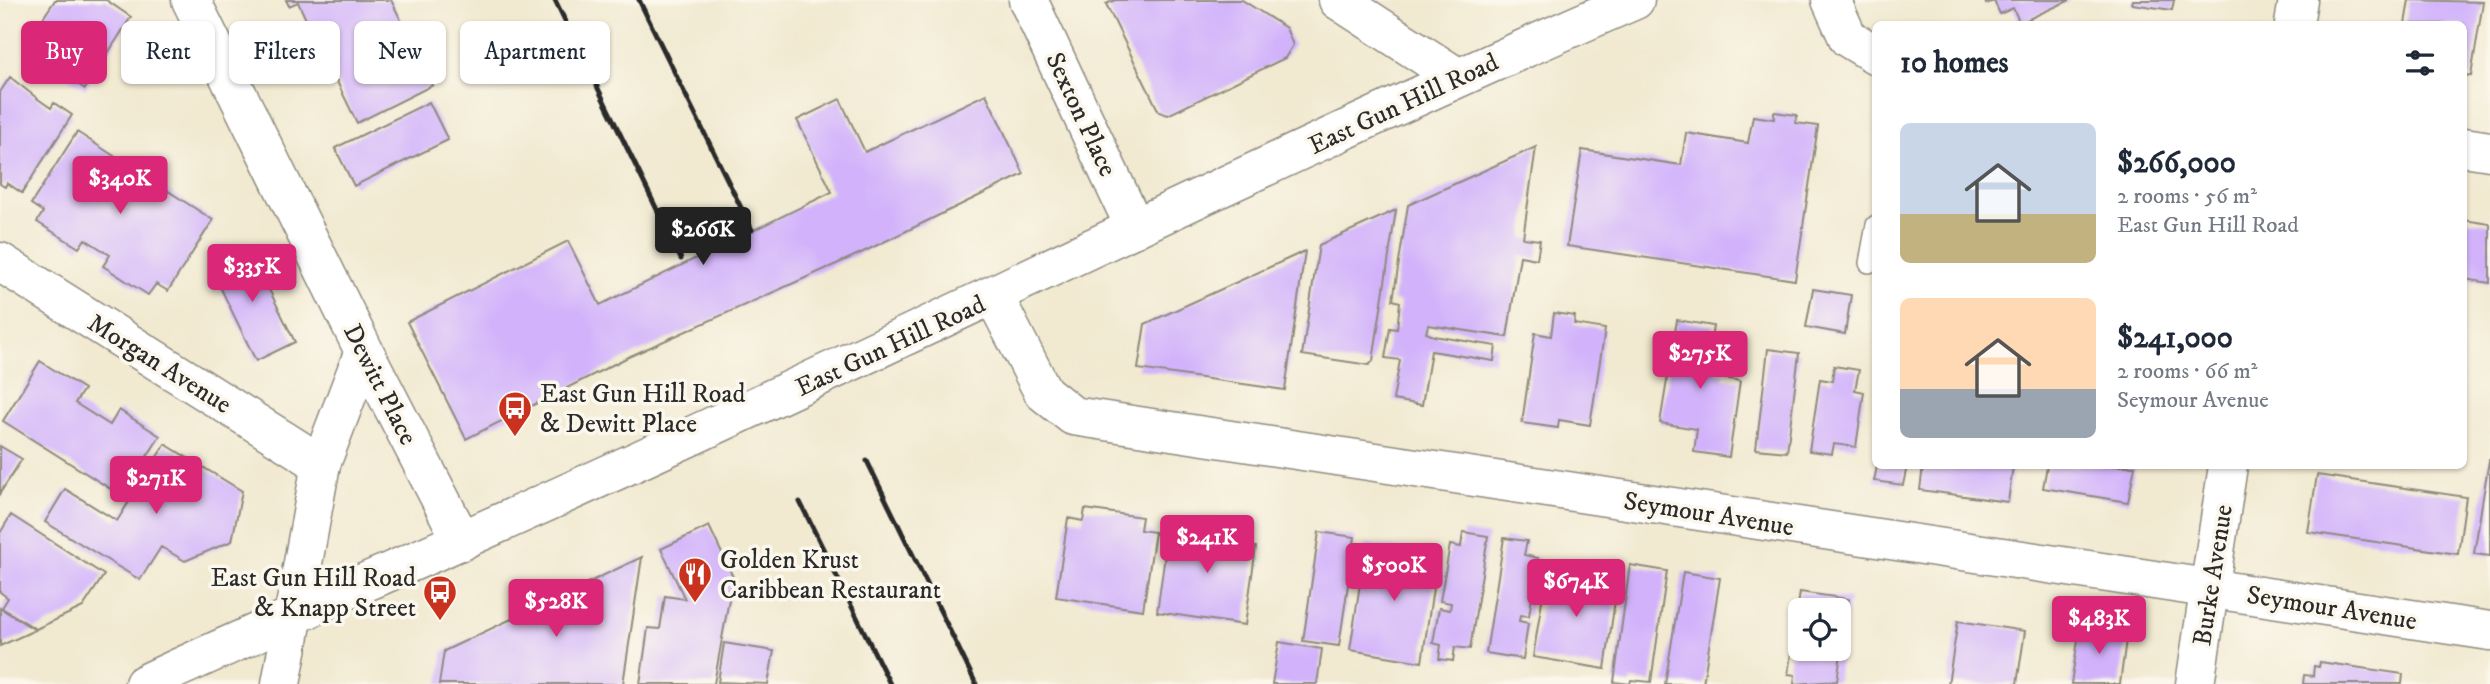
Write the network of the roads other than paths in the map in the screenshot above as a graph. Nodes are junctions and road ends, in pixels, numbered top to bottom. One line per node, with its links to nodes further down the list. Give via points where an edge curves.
1 (191, 0): 17 (street, Dewitt Place)
2 (1028, 0): 12 (street, Sexton Place)
3 (1338, 0): 9 (street)
4 (1634, 0): 9 (street, East Gun Hill Road)
5 (1831, 0): 8 (street, via 1848,38)
6 (2298, 0): 7 (street)
7 (2294, 21)
8 (1872, 53)
9 (1457, 77): 12 (street, East Gun Hill Road)
10 (2467, 147): 11 (street)
11 (2490, 151)
12 (1135, 228): 16 (street, East Gun Hill Road)
13 (1872, 247): 15 (lane)
14 (0, 262): 18 (street, Morgan Avenue)
15 (1869, 263)
16 (994, 296): 20 (street, East Gun Hill Road); 21 (street, Seymour Avenue, via 1043,392 1073,416)
17 (364, 351): 18 (street); 20 (street, Dewitt Place)
18 (321, 464): 22 (street)
19 (2228, 469): 21 (street, Burke Avenue)
20 (462, 541): 22 (street, East Gun Hill Road)
21 (2209, 589): 23 (street, Seymour Avenue); 26 (street, Burke Avenue)
22 (292, 617): 24 (street, East Gun Hill Road); 25 (street)
23 (2490, 631)
24 (144, 684)
25 (281, 684)
26 (2195, 684)

